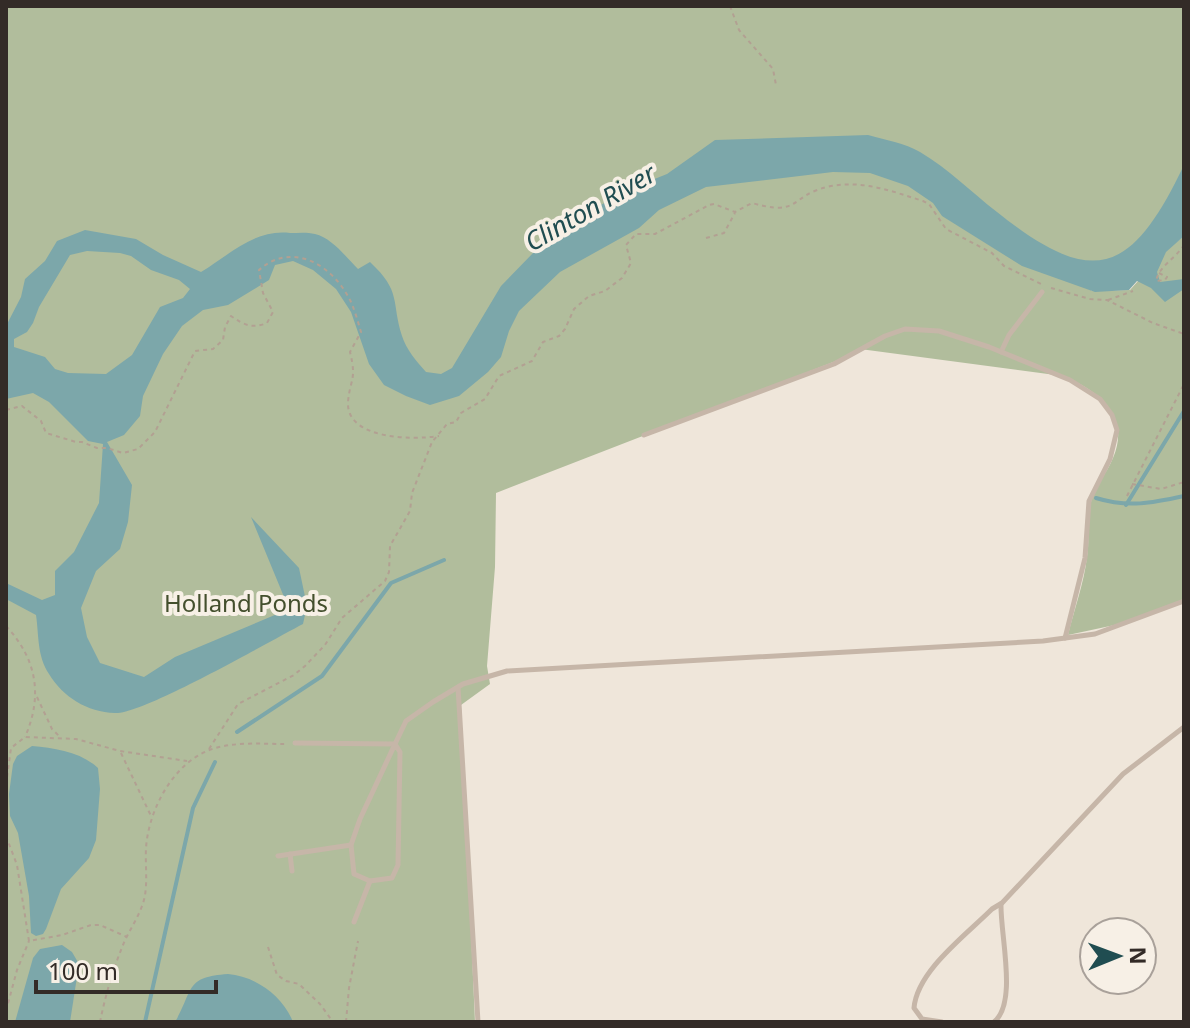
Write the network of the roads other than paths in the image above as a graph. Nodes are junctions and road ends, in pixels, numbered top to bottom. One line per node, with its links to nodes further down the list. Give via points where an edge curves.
1 (1045, 289): 2 (lane)
2 (1001, 352): 3 (lane, via 939,331 905,329 834,364); 5 (lane, via 1084,387 1100,399 1117,430 1110,459 1089,501 1085,558)
3 (644, 435)
4 (1184, 601): 5 (lane, via 1125,625)
5 (1065, 638): 6 (lane, via 561,666 507,671)
6 (458, 687): 9 (lane, via 406,721); 17 (lane)
7 (1184, 727): 15 (lane, via 1123,774)
8 (295, 743): 9 (lane)
9 (395, 744): 10 (lane); 14 (lane, via 400,752 398,865 392,878)
10 (351, 845): 11 (lane); 14 (lane, via 354,874)
11 (290, 854): 12 (lane); 13 (lane)
12 (278, 856)
13 (292, 871)
14 (370, 881): 16 (lane)
15 (1002, 903): 18 (lane, via 924,977 914,1008 922,1019); 19 (lane, via 1008,990 1001,1017)
16 (354, 922)
17 (478, 1022)
18 (942, 1022)
19 (994, 1022)

